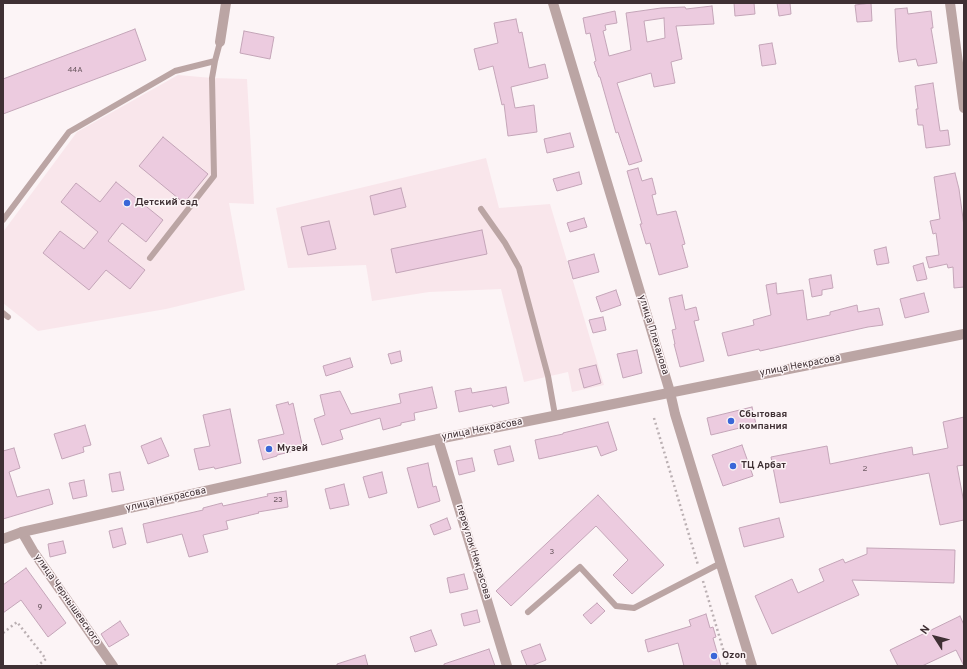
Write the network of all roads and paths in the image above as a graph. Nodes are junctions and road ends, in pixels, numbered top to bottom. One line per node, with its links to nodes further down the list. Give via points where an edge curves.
1 (226, 3): 4 (street)
2 (553, 3): 11 (street, улица Плеханова)
3 (950, 3): 6 (street)
4 (220, 42): 5 (lane)
5 (215, 61): 8 (lane, via 175,71 68,132); 9 (lane, via 212,78 214,176)
6 (964, 108)
7 (481, 209): 12 (lane, via 519,268 548,376)
8 (3, 220)
9 (150, 258)
10 (964, 334): 11 (street, улица Некрасова)
11 (670, 392): 12 (street, улица Некрасова); 17 (street, улица Плеханова)
12 (555, 415): 14 (street, улица Некрасова)
13 (654, 418): 18 (path)
14 (438, 439): 15 (street, улица Некрасова); 24 (street, переулок Некрасова)
15 (22, 532): 16 (street, улица Некрасова); 23 (street, улица Чернышевского)
16 (3, 539)
17 (721, 563): 20 (lane, via 634,608 616,606 580,567); 26 (street, улица Плеханова)
18 (699, 568)
19 (701, 576): 25 (path)
20 (528, 612)
21 (3, 634): 22 (path, via 17,622 46,659)
22 (37, 666)
23 (113, 666)
24 (507, 666)
25 (728, 666)
26 (752, 666)

